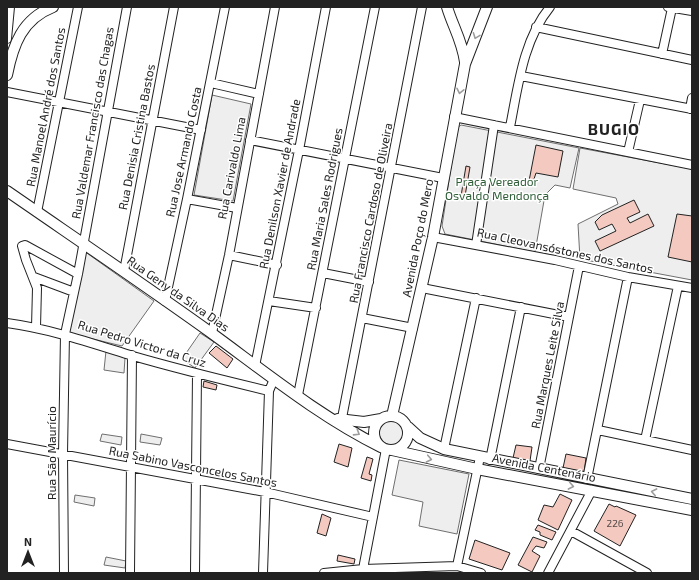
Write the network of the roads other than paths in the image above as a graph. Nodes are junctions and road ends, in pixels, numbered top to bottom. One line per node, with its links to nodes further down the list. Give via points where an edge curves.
1 (10, 7): 19 (street)
2 (52, 7): 20 (main road, via 35,16)
3 (78, 7): 31 (street, Rua Manoel André dos Santos)
4 (127, 7): 33 (street, Rua Valdemar Francisco das Chagas)
5 (174, 7): 35 (street, Rua Denisia Cristina Bastos)
6 (225, 7): 26 (street, Rua Jose Armando Costa)
7 (275, 7): 28 (street, Rua Carivaldo Lima)
8 (326, 7): 40 (street, Rua Denilson Xavier de Andrade)
9 (375, 7): 42 (street, Rua Maria Sales Rodrigues)
10 (422, 7): 44 (street, Rua Francisco Cardoso de Oliveira)
11 (439, 7): 17 (main road)
12 (447, 7): 17 (main road, Avenida Poço do Mero)
13 (487, 7): 23 (main road, Avenida Poço do Mero, one-way to 23)
14 (550, 7): 18 (street)
15 (670, 7): 16 (street); 21 (street)
16 (692, 11)
17 (451, 21): 23 (main road, Avenida Poço do Mero, via 462,42)
18 (536, 27): 21 (street); 25 (street)
19 (7, 39)
20 (10, 49): 24 (main road)
21 (662, 54): 22 (street)
22 (692, 60)
23 (465, 64): 34 (main road, Avenida Poço do Mero, one-way to 34)
24 (7, 75)
25 (521, 76): 30 (street); 37 (street)
26 (211, 83): 28 (street); 38 (street, Rua Jose Armando Costa)
27 (7, 92): 31 (street)
28 (259, 94): 39 (street, Rua Carivaldo Lima)
29 (692, 98): 32 (street)
30 (640, 100): 32 (street); 41 (street)
31 (59, 102): 33 (street); 49 (street, Rua Manoel André dos Santos)
32 (691, 109)
33 (108, 112): 35 (street); 51 (street, Rua Valdemar Francisco das Chagas)
34 (454, 117): 36 (street); 45 (main road, Avenida Poço do Mero)
35 (152, 121): 38 (street); 56 (street, Rua Denisia Cristina Bastos)
36 (494, 125): 37 (street); 52 (street)
37 (510, 127): 41 (street)
38 (200, 130): 47 (street, Rua Jose Armando Costa)
39 (250, 140): 40 (street); 48 (street, Rua Carivaldo Lima)
40 (300, 150): 42 (street); 54 (street, Rua Denilson Xavier de Andrade)
41 (628, 152): 43 (street)
42 (345, 159): 44 (street); 57 (street, Rua Maria Sales Rodrigues)
43 (692, 164)
44 (392, 168): 45 (street); 61 (street, Rua Francisco Cardoso de Oliveira)
45 (443, 178): 50 (main road, Avenida Poço do Mero)
46 (7, 190): 49 (main road, Rua Geny da Silva Dias)
47 (187, 198): 48 (street); 67 (street, Rua Jose Armando Costa)
48 (237, 208): 53 (street, Rua Carivaldo Lima)
49 (37, 212): 51 (main road, Rua Geny da Silva Dias)
50 (433, 237): 52 (street, Rua Cleovansóstones dos Santos); 63 (main road, Avenida Poço do Mero)
51 (83, 244): 56 (main road, Rua Geny da Silva Dias); 58 (street, Rua Valdemar Francisco das Chagas)
52 (476, 245): 55 (street, Rua Cleovansóstones dos Santos)
53 (229, 254): 54 (street); 76 (street, Rua Carivaldo Lima)
54 (277, 264): 68 (street, Rua Denilson Xavier de Andrade)
55 (580, 266): 60 (street, Rua Cleovansóstones dos Santos); 71 (street, Rua Marques Leite Silva)
56 (124, 271): 67 (main road, Rua Geny da Silva Dias)
57 (323, 273): 61 (street); 70 (street, Rua Maria Sales Rodrigues)
58 (78, 274): 59 (street, via 22,246); 65 (street, Rua Valdemar Francisco das Chagas)
59 (34, 277): 65 (street); 74 (street, via 38,292)
60 (628, 277): 62 (street, Rua Cleovansóstones dos Santos); 88 (street)
61 (369, 282): 72 (street, Rua Francisco Cardoso de Oliveira)
62 (678, 286): 64 (street, Rua Cleovansóstones dos Santos); 89 (street)
63 (422, 288): 66 (street); 75 (main road, Avenida Poço do Mero)
64 (692, 288)
65 (74, 292): 77 (street, Rua São Maurício)
66 (476, 298): 69 (street); 92 (street)
67 (165, 301): 76 (main road, Rua Geny da Silva Dias)
68 (269, 301): 70 (street); 79 (street, Rua Denilson Xavier de Andrade)
69 (521, 307): 71 (street); 96 (street)
70 (316, 308): 83 (street, Rua Maria Sales Rodrigues)
71 (569, 317): 99 (street, Rua Marques Leite Silva)
72 (362, 318): 75 (street); 86 (street, Rua Francisco Cardoso de Oliveira)
73 (7, 323): 74 (street, Rua Pedro Victor da Cruz)
74 (36, 327): 77 (street, Rua Pedro Victor da Cruz)
75 (413, 328): 84 (main road, Avenida Poço do Mero)
76 (212, 333): 79 (main road, Rua Geny da Silva Dias)
77 (65, 334): 78 (street, Rua Pedro Victor da Cruz); 94 (street, Rua São Maurício)
78 (132, 355): 80 (street, Rua Pedro Victor da Cruz); 97 (street)
79 (255, 366): 81 (main road, Rua Geny da Silva Dias)
80 (197, 374): 82 (street, Rua Pedro Victor da Cruz); 101 (street)
81 (274, 379): 82 (street); 83 (main road, Rua Geny da Silva Dias)
82 (269, 391): 104 (street)
83 (298, 395): 86 (main road, Rua Geny da Silva Dias)
84 (392, 416): 85 (main road); 87 (main road, via 402,419)
85 (381, 419): 86 (main road, Rua Geny da Silva Dias, via 364,422); 91 (main road, via 374,433 375,438)
86 (339, 421): 91 (main road, Rua Geny da Silva Dias, one-way to 91)
87 (408, 427): 91 (main road, via 406,443 402,447); 92 (main road, Avenida Centenário, via 420,438)
88 (598, 430): 89 (street); 100 (street)
89 (645, 440): 93 (street)
90 (7, 444): 94 (street, Rua Sabino Vasconcelos Santos)
91 (386, 449): 98 (main road, Avenida Centenário, one-way to 98); 107 (street)
92 (444, 449): 95 (main road, Avenida Centenário)
93 (692, 449)
94 (63, 454): 97 (street, Rua Sabino Vasconcelos Santos); 112 (street, Rua São Maurício)
95 (480, 457): 96 (main road, Avenida Centenário); 98 (street)
96 (490, 460): 99 (main road, Avenida Centenário)
97 (130, 467): 101 (street, Rua Sabino Vasconcelos Santos); 113 (street)
98 (477, 469): 102 (main road, Avenida Centenário); 109 (street)
99 (542, 470): 100 (main road, Avenida Centenário); 102 (main road)
100 (587, 479): 105 (main road, Avenida Centenário, one-way to 100)
101 (197, 480): 104 (street, Rua Sabino Vasconcelos Santos); 114 (street)
102 (543, 481): 103 (main road, Avenida Centenário, one-way to 103)
103 (592, 490): 106 (main road, Avenida Centenário); 108 (street)
104 (265, 492): 107 (street, Rua Sabino Vasconcelos Santos); 115 (street)
105 (692, 499)
106 (692, 510)
107 (373, 517): 110 (street)
108 (571, 531): 118 (street); 119 (street)
109 (457, 566): 110 (street); 117 (street)
110 (363, 569): 111 (street)
111 (346, 572): 116 (street)
112 (64, 573)
113 (130, 573)
114 (195, 573)
115 (263, 573)
116 (324, 573)
117 (481, 573)
118 (548, 573)
119 (647, 573)

